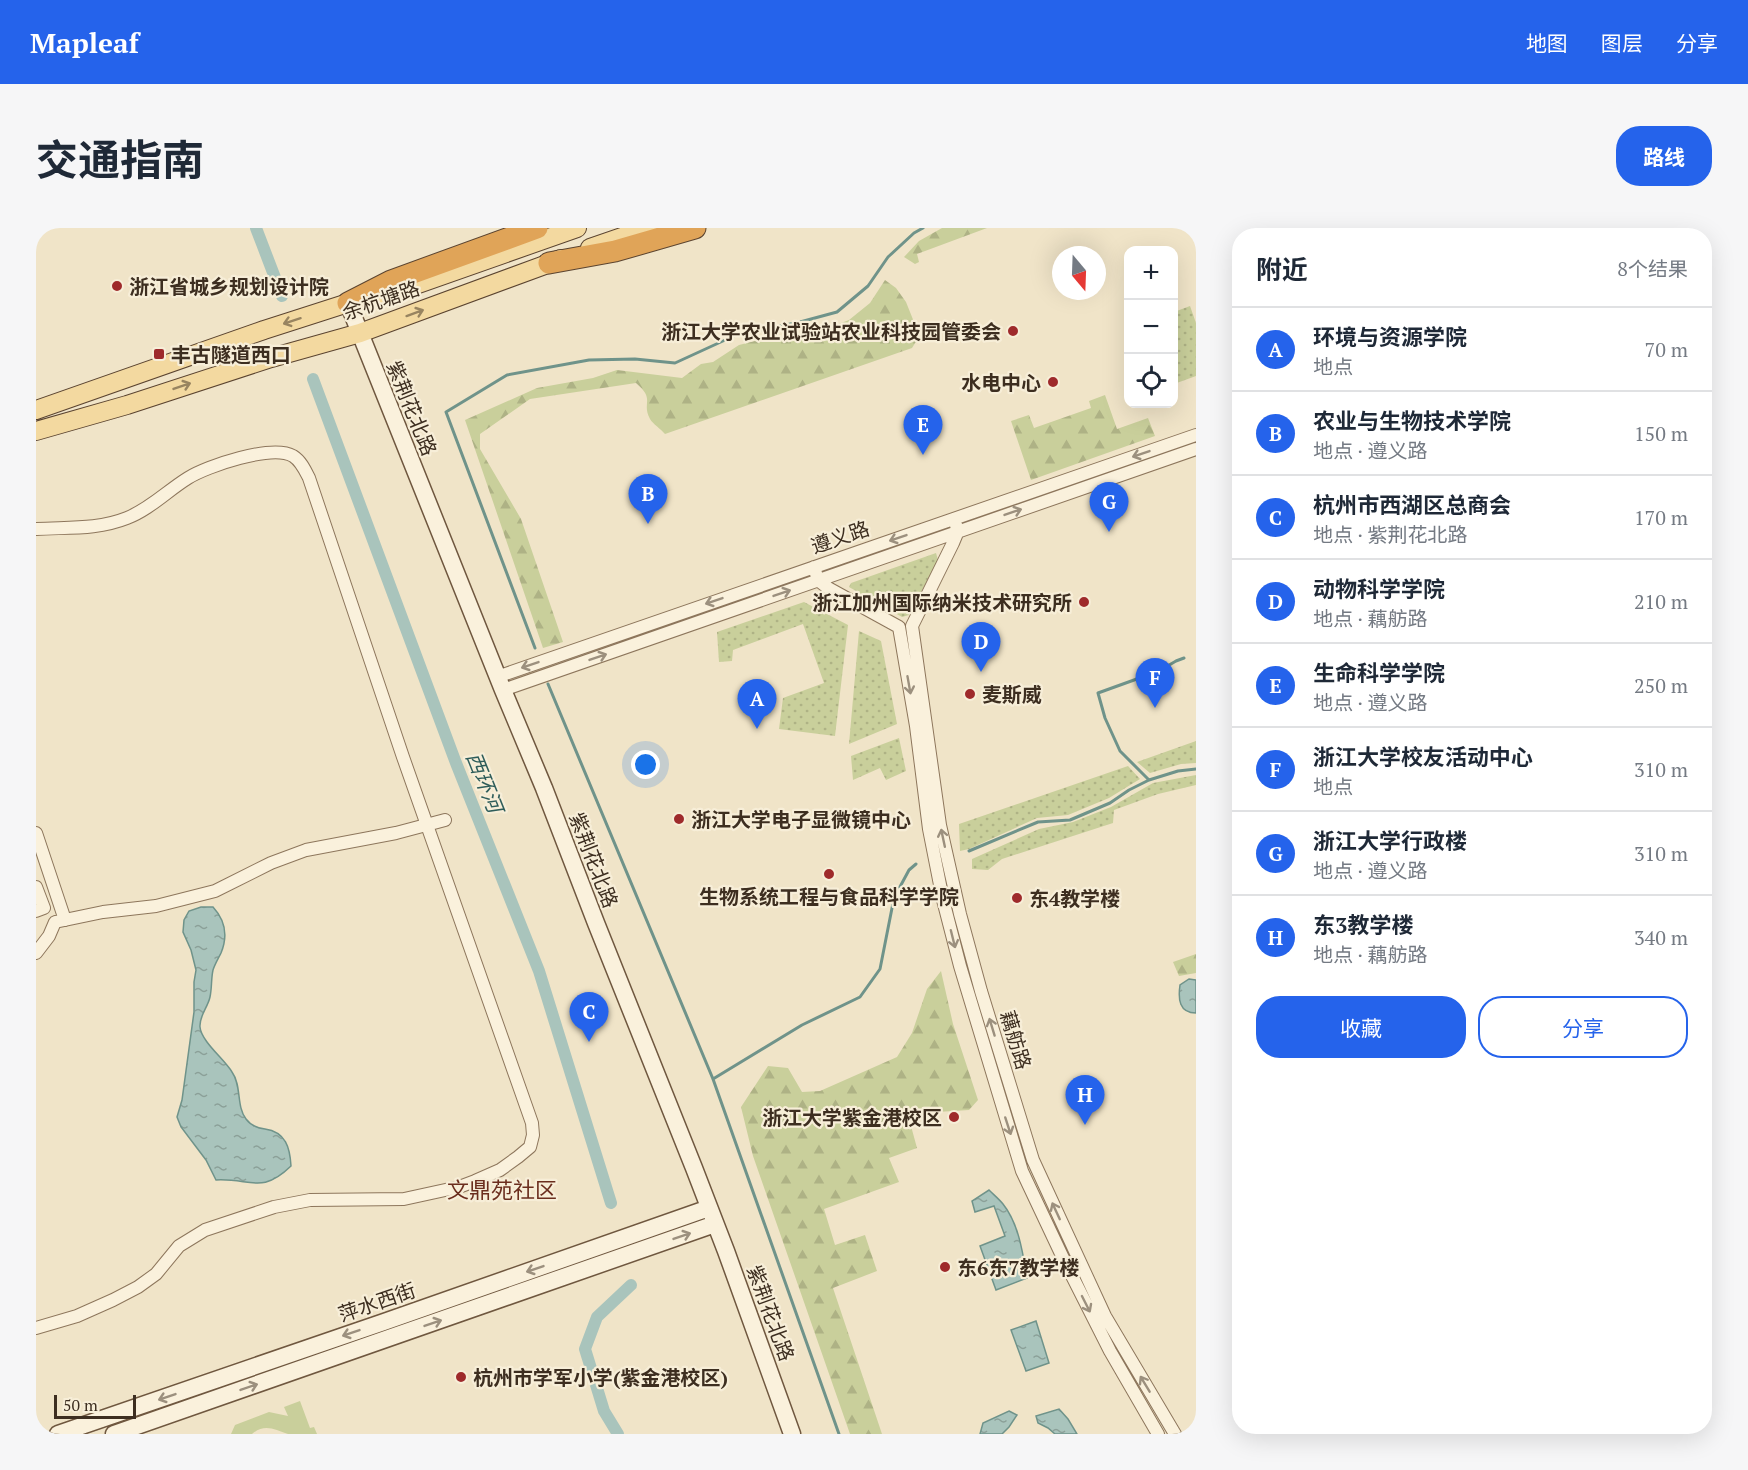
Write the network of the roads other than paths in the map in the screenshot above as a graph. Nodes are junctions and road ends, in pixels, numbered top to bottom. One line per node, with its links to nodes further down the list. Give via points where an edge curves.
1 (537, 228): 6 (highway, via 391,281)
2 (577, 228): 6 (main road, 余杭塘路, via 381,297)
3 (648, 228): 5 (main road, 余杭塘路)
4 (695, 228): 5 (highway, via 615,251)
5 (549, 263): 7 (main road, 余杭塘路, one-way to 5)
6 (348, 303): 7 (main road, 紫荆花北路); 8 (main road, 余杭塘路, one-way to 8)
7 (360, 333): 10 (main road, 余杭塘路, one-way to 7); 22 (main road, 紫荆花北路)
8 (119, 380): 9 (main road, 余杭塘路); 11 (main road, 余杭塘路)
9 (36, 396)
10 (127, 405): 12 (main road, 余杭塘路); 14 (main road, 余杭塘路)
11 (36, 410)
12 (36, 430)
13 (1196, 435): 16 (street, 遵义路, one-way to 16)
14 (36, 444)
15 (1196, 449): 18 (street, 遵义路, one-way to 15)
16 (954, 519): 18 (street); 19 (street, 遵义路, one-way to 19)
17 (36, 529): 24 (street, via 105,525 141,512 212,466 273,453 294,457 309,478)
18 (958, 531): 20 (street, 遵义路); 21 (street, via 943,566)
19 (814, 567): 20 (street); 22 (street, 遵义路, one-way to 22)
20 (818, 580): 21 (street); 22 (street, 遵义路, one-way to 20)
21 (905, 627): 37 (street, 藕舫路, one-way to 37, via 929,829 943,900 1022,1171 1100,1330); 38 (street, 藕舫路, one-way to 21, via 1105,1316 1033,1161 981,991 948,861)
22 (500, 684): 30 (main road, 紫荆花北路)
23 (445, 820): 24 (street)
24 (427, 825): 28 (street, via 306,850 271,862 215,891 156,906); 32 (street, via 532,1123 530,1147 500,1170 459,1187 404,1199 310,1200 274,1207 205,1230 179,1246 156,1274 138,1287 77,1316)
25 (36, 833): 28 (street)
26 (36, 887): 27 (street, via 44,908)
27 (36, 911)
28 (65, 920): 29 (street, via 55,922)
29 (36, 952)
30 (709, 1208): 31 (main road, 紫荆花北路); 34 (main road, 萍水西街, one-way to 34)
31 (715, 1224): 33 (main road, 萍水西街, one-way to 31); 36 (main road, 紫荆花北路)
32 (36, 1328)
33 (146, 1429): 35 (main road, 萍水西街)
34 (58, 1434)
35 (114, 1434)
36 (792, 1434)
37 (1158, 1434)
38 (1176, 1434)

